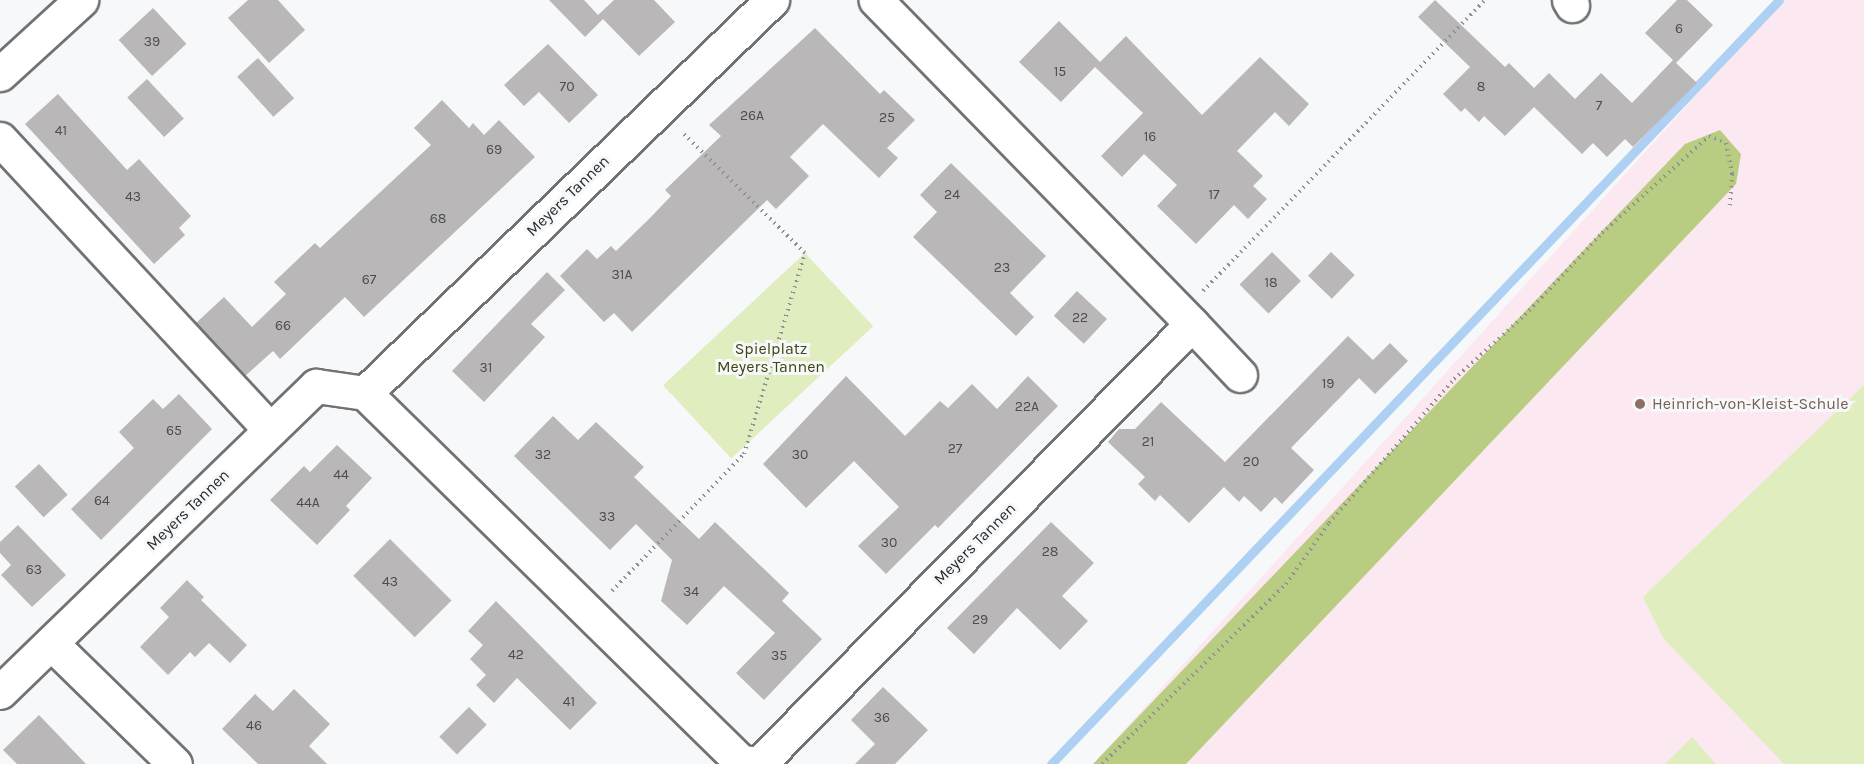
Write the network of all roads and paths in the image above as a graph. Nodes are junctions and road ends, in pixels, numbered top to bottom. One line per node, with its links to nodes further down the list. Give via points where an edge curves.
1 (81, 0): 5 (street)
2 (772, 0): 6 (street, Meyers Tannen)
3 (876, 0): 9 (street)
4 (1485, 0): 9 (path)
5 (0, 74)
6 (659, 109): 11 (street, Meyers Tannen); 13 (path, via 805,253 744,454)
7 (0, 139): 12 (street)
8 (1730, 206): 18 (path, via 1732,174 1725,143 1709,136 1602,232 1525,315 1454,379 1329,523 1286,584)
9 (1187, 319): 10 (street); 17 (street, Meyers Tannen)
10 (1240, 375)
11 (365, 393): 12 (street, Meyers Tannen, via 316,386); 13 (street, Meyers Tannen)
12 (270, 430): 14 (street, Meyers Tannen)
13 (590, 613): 17 (street, Meyers Tannen, via 741,762)
14 (51, 643): 15 (street, Meyers Tannen); 16 (street)
15 (0, 692)
16 (175, 764)
17 (759, 764)
18 (1101, 764)

